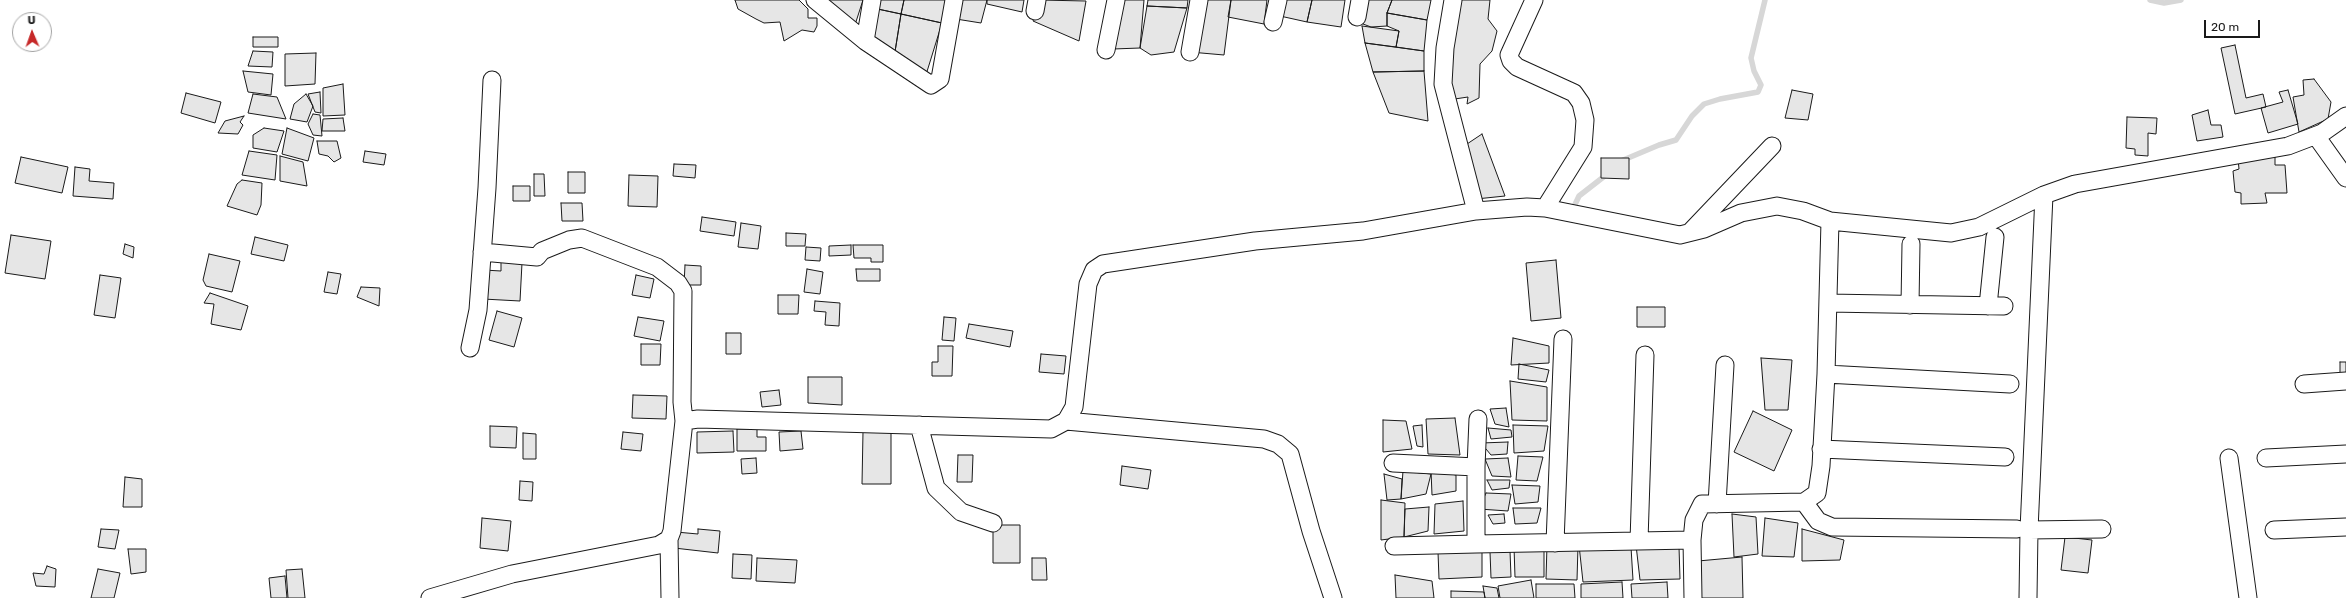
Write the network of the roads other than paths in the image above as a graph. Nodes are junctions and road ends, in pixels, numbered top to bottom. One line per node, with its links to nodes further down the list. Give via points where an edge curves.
1 (814, 0): 12 (street)
2 (872, 0): 12 (street)
3 (954, 0): 12 (street, via 940,79 936,83 926,83)
4 (1116, 0): 13 (street)
5 (1199, 0): 14 (street)
6 (1278, 0): 11 (street)
7 (1360, 0): 10 (street)
8 (1453, 0): 22 (street, via 1443,84)
9 (1534, 0): 21 (street, via 1510,55 1511,62 1574,93 1581,102 1585,120 1583,147)
10 (1357, 17)
11 (1273, 22)
12 (865, 41)
13 (1106, 50)
14 (1190, 52)
15 (492, 80): 27 (street)
16 (2346, 116): 17 (street)
17 (2316, 136): 19 (street); 20 (street, via 2288,146 2075,184)
18 (1772, 146): 24 (street)
19 (2346, 178)
20 (2044, 195): 23 (street, via 1978,227 1951,233); 54 (street)
21 (1545, 208): 22 (street, via 1527,206); 24 (street, via 1659,232 1680,235)
22 (1476, 211): 40 (street, via 1363,231 1255,241 1103,264 1094,270 1088,284 1074,407)
23 (1830, 221): 24 (street, via 1803,211 1777,206 1741,213 1704,229); 28 (street)
24 (1690, 232)
25 (1995, 237): 29 (street, via 1996,306)
26 (1911, 244): 29 (street)
27 (482, 252): 31 (street, via 478,310); 39 (street, via 537,257 542,251 569,240 582,238 657,267 678,283 683,291)
28 (1828, 303): 29 (street); 34 (street)
29 (1910, 304)
30 (1563, 338): 59 (street)
31 (470, 348)
32 (1645, 355): 58 (street)
33 (1725, 365): 50 (street)
34 (1826, 374): 36 (street); 42 (street)
35 (2346, 381): 37 (street)
36 (2010, 384)
37 (2304, 384)
38 (1478, 419): 48 (street)
39 (684, 421): 41 (street, via 698,419); 56 (street)
40 (1066, 421): 41 (street, via 1051,429); 64 (street, via 1264,439 1278,444 1290,454)
41 (919, 426): 51 (street, via 936,488 961,512)
42 (1821, 449): 44 (street); 49 (street, via 1817,493)
43 (2346, 454): 46 (street)
44 (2005, 457)
45 (2229, 458): 67 (street)
46 (2266, 458)
47 (1392, 463): 48 (street)
48 (1476, 467): 60 (street)
49 (1804, 502): 50 (street); 54 (street, via 1818,522 1832,527)
50 (1717, 504): 57 (street, via 1702,504 1694,520)
51 (993, 523)
52 (2346, 527): 55 (street)
53 (2102, 529): 54 (street)
54 (2023, 530): 66 (street)
55 (2274, 530)
56 (669, 539): 62 (street, via 659,545 512,574); 63 (street)
57 (1692, 540): 58 (street); 65 (street)
58 (1639, 541): 59 (street)
59 (1555, 543): 60 (street)
60 (1476, 544): 61 (street)
61 (1394, 546)
62 (430, 598)
63 (670, 598)
64 (1333, 598)
65 (1693, 598)
66 (2028, 598)
67 (2248, 598)

